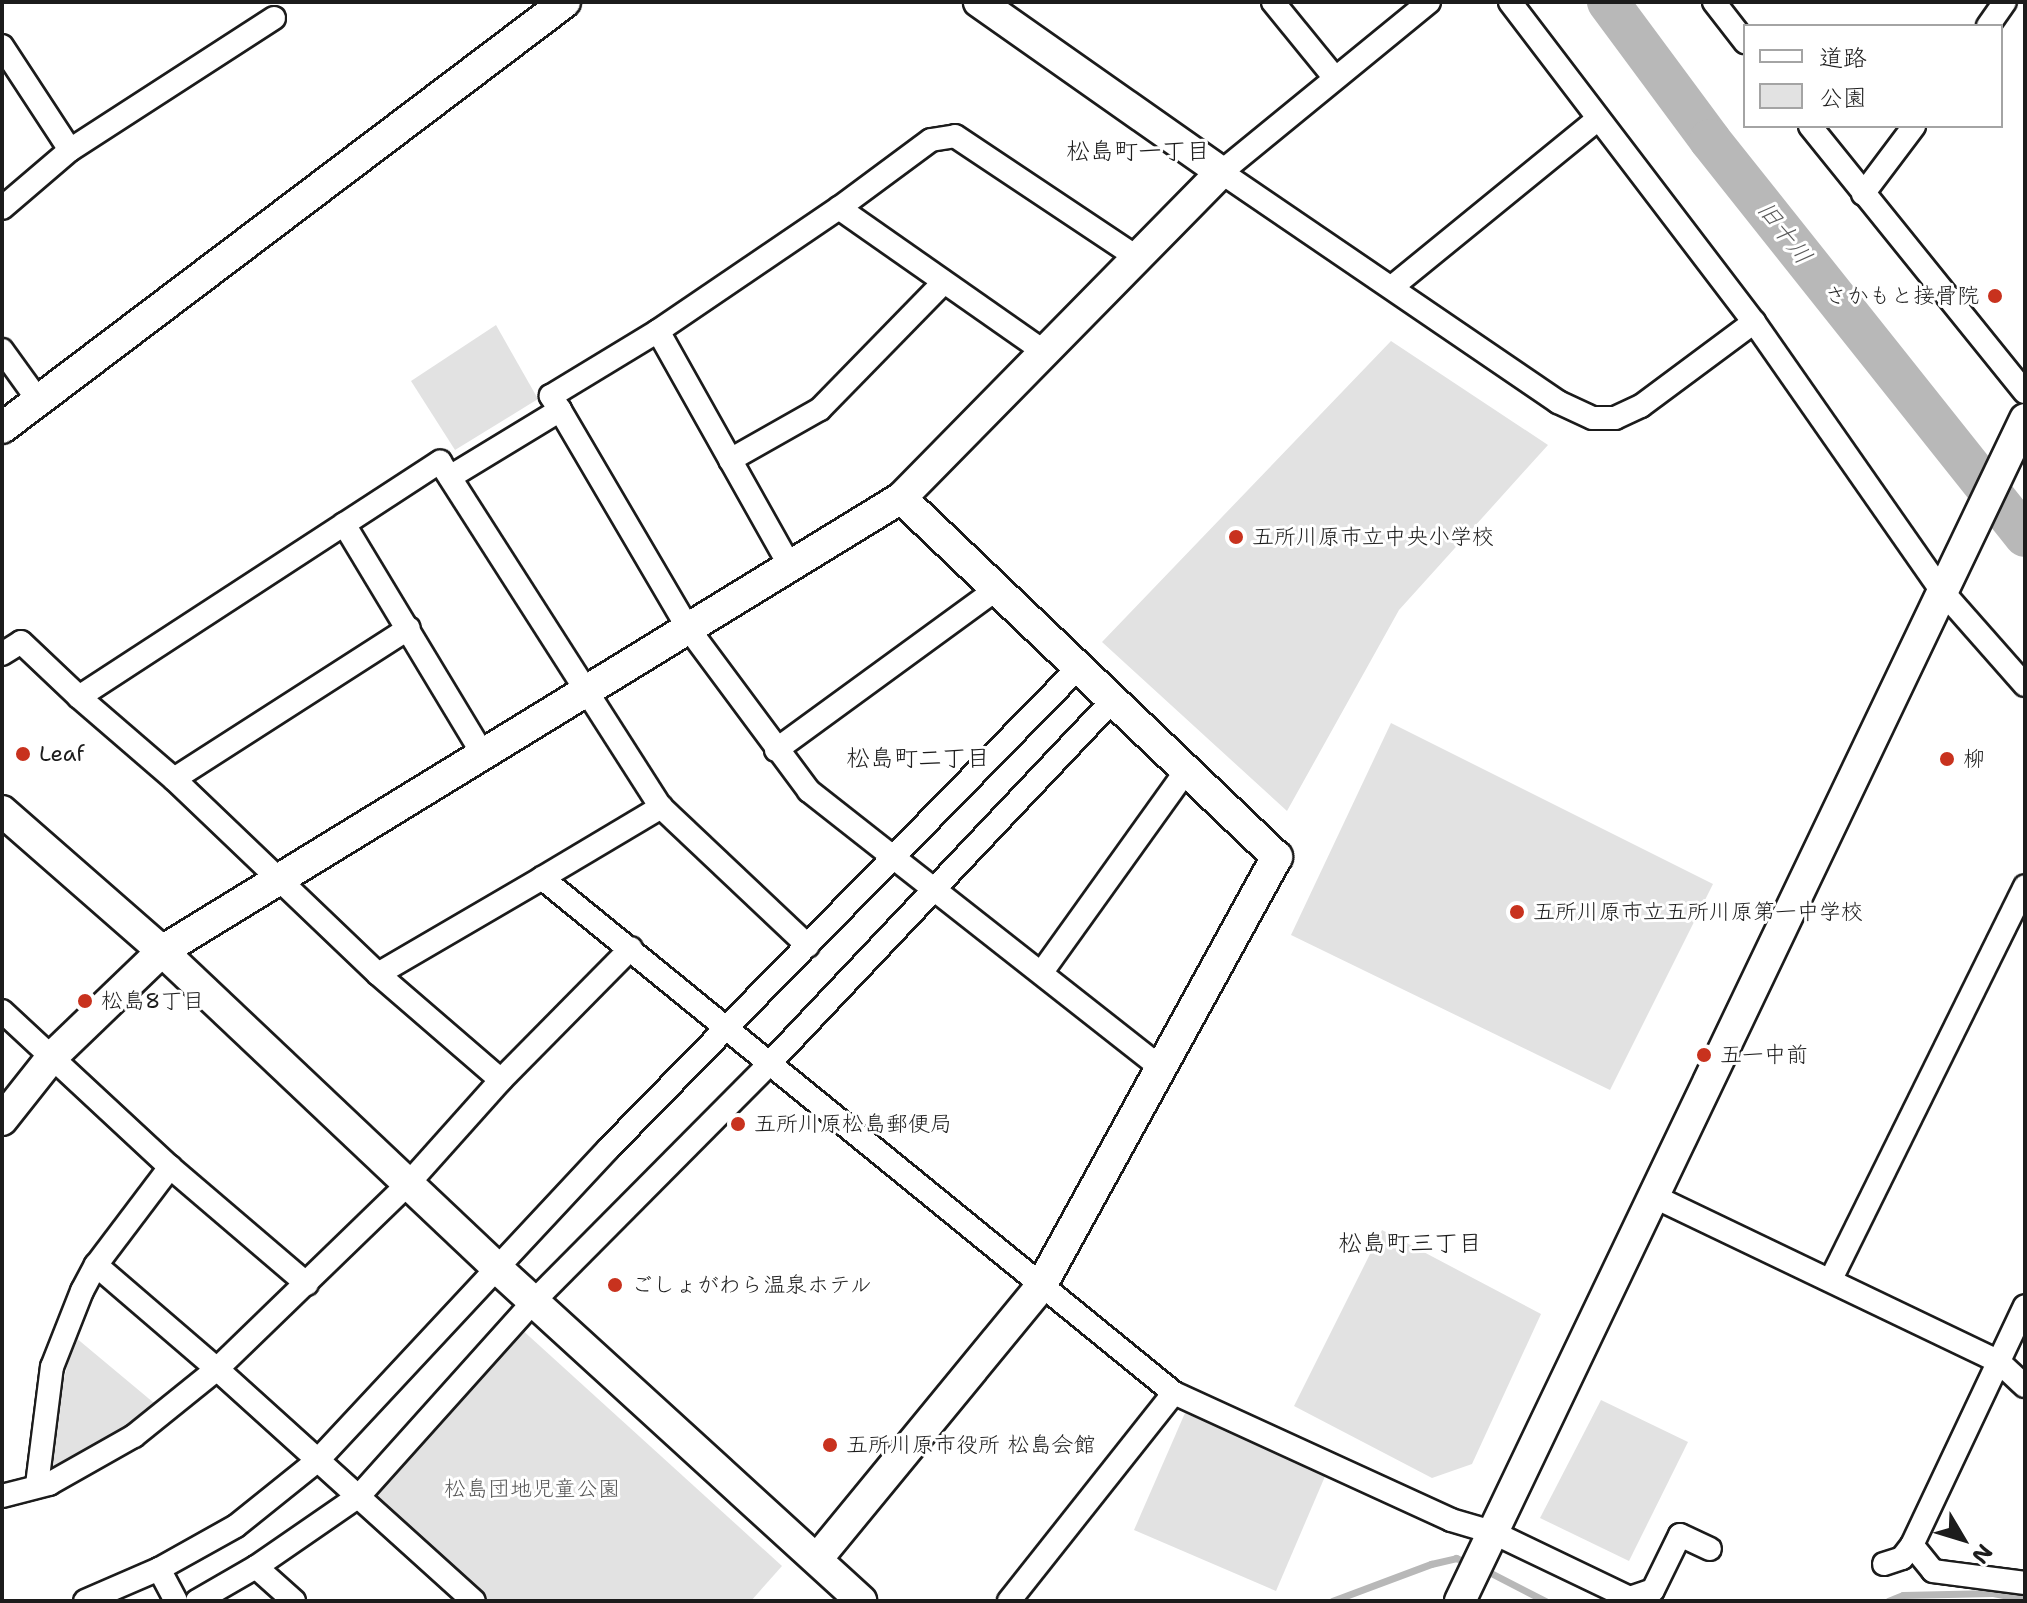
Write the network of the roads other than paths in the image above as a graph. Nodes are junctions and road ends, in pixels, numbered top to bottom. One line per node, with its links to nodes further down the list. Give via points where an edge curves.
1 (565, 2): 29 (street)
2 (979, 2): 17 (street)
3 (1273, 2): 12 (street)
4 (1429, 2): 12 (street)
5 (1510, 2): 13 (street)
6 (1714, 2): 10 (street)
7 (2005, 2): 9 (street)
8 (274, 18): 16 (street)
9 (1989, 24)
10 (1743, 39)
11 (2, 46): 16 (street)
12 (1335, 78): 17 (street)
13 (1598, 119): 23 (street); 24 (street)
14 (1812, 128): 18 (street)
15 (1912, 128): 18 (street)
16 (70, 150): 19 (street)
17 (1221, 172): 21 (street); 23 (street)
18 (1863, 194): 28 (street)
19 (2, 208)
20 (839, 208): 21 (street, via 931,140 955,136); 22 (street); 25 (street)
21 (1138, 258): 27 (street)
22 (944, 282): 27 (street); 33 (street, via 820,409)
23 (1392, 287): 24 (street, via 1558,402 1593,418 1615,418 1641,406)
24 (1754, 322): 38 (street)
25 (658, 331): 30 (street, via 551,396); 33 (street)
26 (2, 350): 29 (street)
27 (1046, 353): 35 (street)
28 (2025, 392)
29 (38, 400): 32 (street)
30 (560, 410): 34 (street); 41 (street)
31 (2025, 419): 38 (street)
32 (2, 428)
33 (730, 460): 37 (street)
34 (450, 477): 36 (street, via 440,462); 45 (street)
35 (901, 498): 37 (street); 39 (street)
36 (344, 524): 40 (street); 46 (street)
37 (790, 566): 41 (street)
38 (1946, 581): 44 (street); 73 (street)
39 (998, 588): 43 (street); 48 (street)
40 (409, 628): 49 (street); 51 (street)
41 (688, 628): 45 (street); 48 (street)
42 (2, 654): 46 (street, via 21,642)
43 (1079, 667): 47 (street); 54 (street)
44 (2025, 685)
45 (585, 692): 49 (street); 52 (street)
46 (79, 697): 51 (street)
47 (1113, 700): 50 (street); 58 (street)
48 (776, 750): 54 (street, via 809,791)
49 (483, 754): 56 (street)
50 (1185, 772): 62 (street); 68 (street, via 1277,857)
51 (174, 779): 56 (street)
52 (661, 807): 55 (street); 59 (street)
53 (2, 811): 61 (street)
54 (894, 856): 58 (street); 59 (street)
55 (542, 878): 60 (street); 63 (street)
56 (278, 880): 61 (street); 63 (street)
57 (2025, 886): 76 (street)
58 (934, 888): 62 (street); 67 (street)
59 (808, 946): 65 (street)
60 (631, 948): 65 (street); 69 (street)
61 (162, 951): 66 (street); 72 (street)
62 (1042, 972): 68 (street)
63 (378, 974): 69 (street)
64 (2, 1011): 66 (street)
65 (727, 1031): 67 (street); 75 (street)
66 (52, 1057): 70 (street); 71 (street)
67 (768, 1065): 78 (street); 79 (street)
68 (1162, 1069): 78 (street)
69 (501, 1080): 72 (street)
70 (2, 1120)
71 (170, 1167): 74 (street); 77 (street)
72 (408, 1184): 75 (street); 77 (street)
73 (1653, 1196): 76 (street); 89 (street)
74 (96, 1265): 82 (street); 86 (street, via 52,1367)
75 (498, 1269): 79 (street); 85 (street)
76 (1831, 1279): 81 (street)
77 (307, 1284): 82 (street)
78 (1041, 1286): 84 (street); 92 (street)
79 (535, 1300): 88 (street); 92 (street)
80 (2025, 1306): 81 (street)
81 (1999, 1362): 83 (street); 90 (street)
82 (217, 1369): 85 (street); 86 (street, via 134,1436 49,1484)
83 (2025, 1386)
84 (1174, 1393): 89 (street); 104 (street)
85 (318, 1460): 88 (street); 95 (street, via 236,1526)
86 (37, 1485): 87 (street)
87 (2, 1496)
88 (359, 1496): 94 (street); 102 (street)
89 (1489, 1539): 91 (street, via 1630,1598 1653,1590 1680,1535); 97 (street)
90 (1912, 1545): 93 (street, via 1902,1558); 96 (street, via 1933,1571)
91 (1710, 1549)
92 (817, 1559): 103 (street)
93 (1884, 1564)
94 (256, 1567): 100 (street); 101 (street)
95 (159, 1569): 98 (street); 99 (street)
96 (2025, 1583)
97 (1461, 1598)
98 (85, 1601)
99 (176, 1601)
100 (197, 1601)
101 (294, 1601)
102 (474, 1601)
103 (861, 1601)
104 (1009, 1601)

